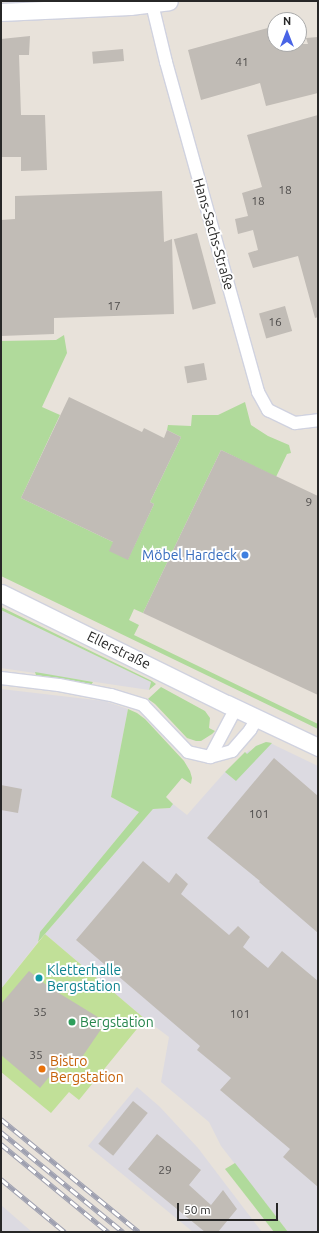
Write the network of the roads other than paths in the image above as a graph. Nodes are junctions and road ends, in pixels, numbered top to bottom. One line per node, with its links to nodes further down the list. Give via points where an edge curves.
1 (169, 1): 2 (main road)
2 (152, 4): 3 (main road); 5 (street, Hans-Sachs-Straße, via 258,392 268,410 295,423)
3 (34, 6): 4 (main road)
4 (1, 12)
5 (318, 420)
6 (1, 593): 8 (main road, Ellerstraße)
7 (1, 678): 11 (street, via 112,695 143,705 188,752)
8 (236, 708): 9 (main road, Ellerstraße); 11 (street)
9 (257, 719): 10 (main road, Ellerstraße); 11 (street, via 232,751)
10 (318, 747)
11 (210, 757)

